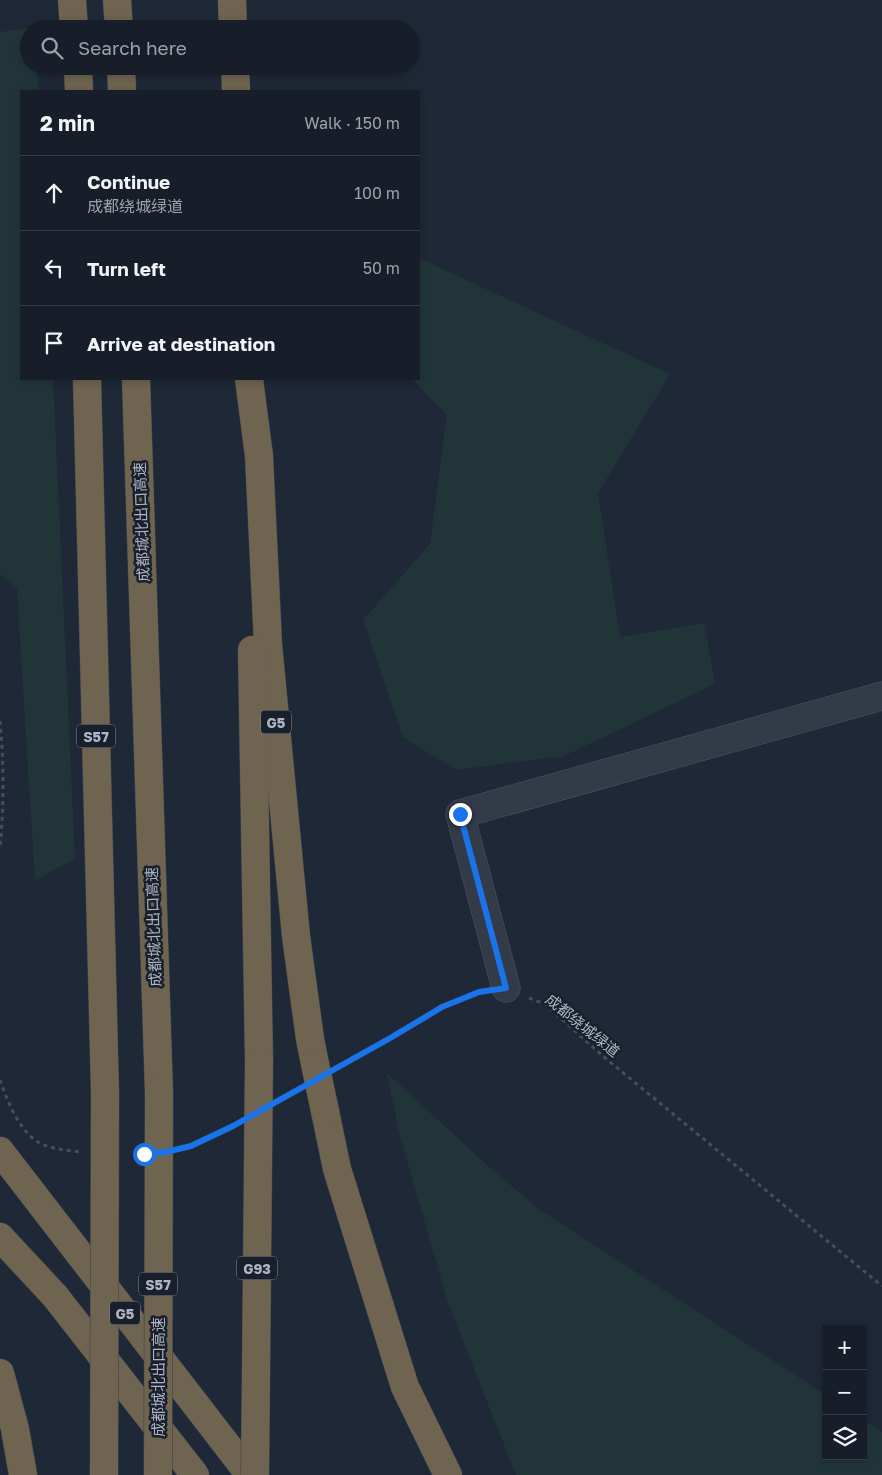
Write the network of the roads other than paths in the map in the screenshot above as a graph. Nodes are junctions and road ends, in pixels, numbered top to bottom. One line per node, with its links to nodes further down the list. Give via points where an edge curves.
1 (72, 0): 4 (highway)
2 (117, 0): 5 (highway)
3 (232, 0): 6 (highway)
4 (73, 20)
5 (118, 20)
6 (233, 20)
7 (78, 75): 10 (highway)
8 (121, 75): 11 (highway)
9 (235, 75): 12 (highway)
10 (79, 90)
11 (122, 90)
12 (236, 90)
13 (86, 380): 23 (highway, S57, bridge, via 105,1093)
14 (136, 380): 24 (highway, 成都城北出口高速 / S57, bridge, via 159,1093)
15 (245, 380): 27 (highway, G93, bridge, via 259,1060)
16 (250, 380): 28 (highway, G5, bridge, via 258,456 268,644 296,936 310,1039 328,1065 325,1111 337,1169 405,1386)
17 (882, 696): 18 (street, via 460,814)
18 (506, 988)
19 (0, 1151): 26 (highway, G5)
20 (0, 1237): 25 (highway, via 55,1296)
21 (0, 1373): 22 (highway)
22 (23, 1475)
23 (104, 1475)
24 (158, 1475)
25 (194, 1475)
26 (250, 1475)
27 (255, 1475)
28 (448, 1475)

